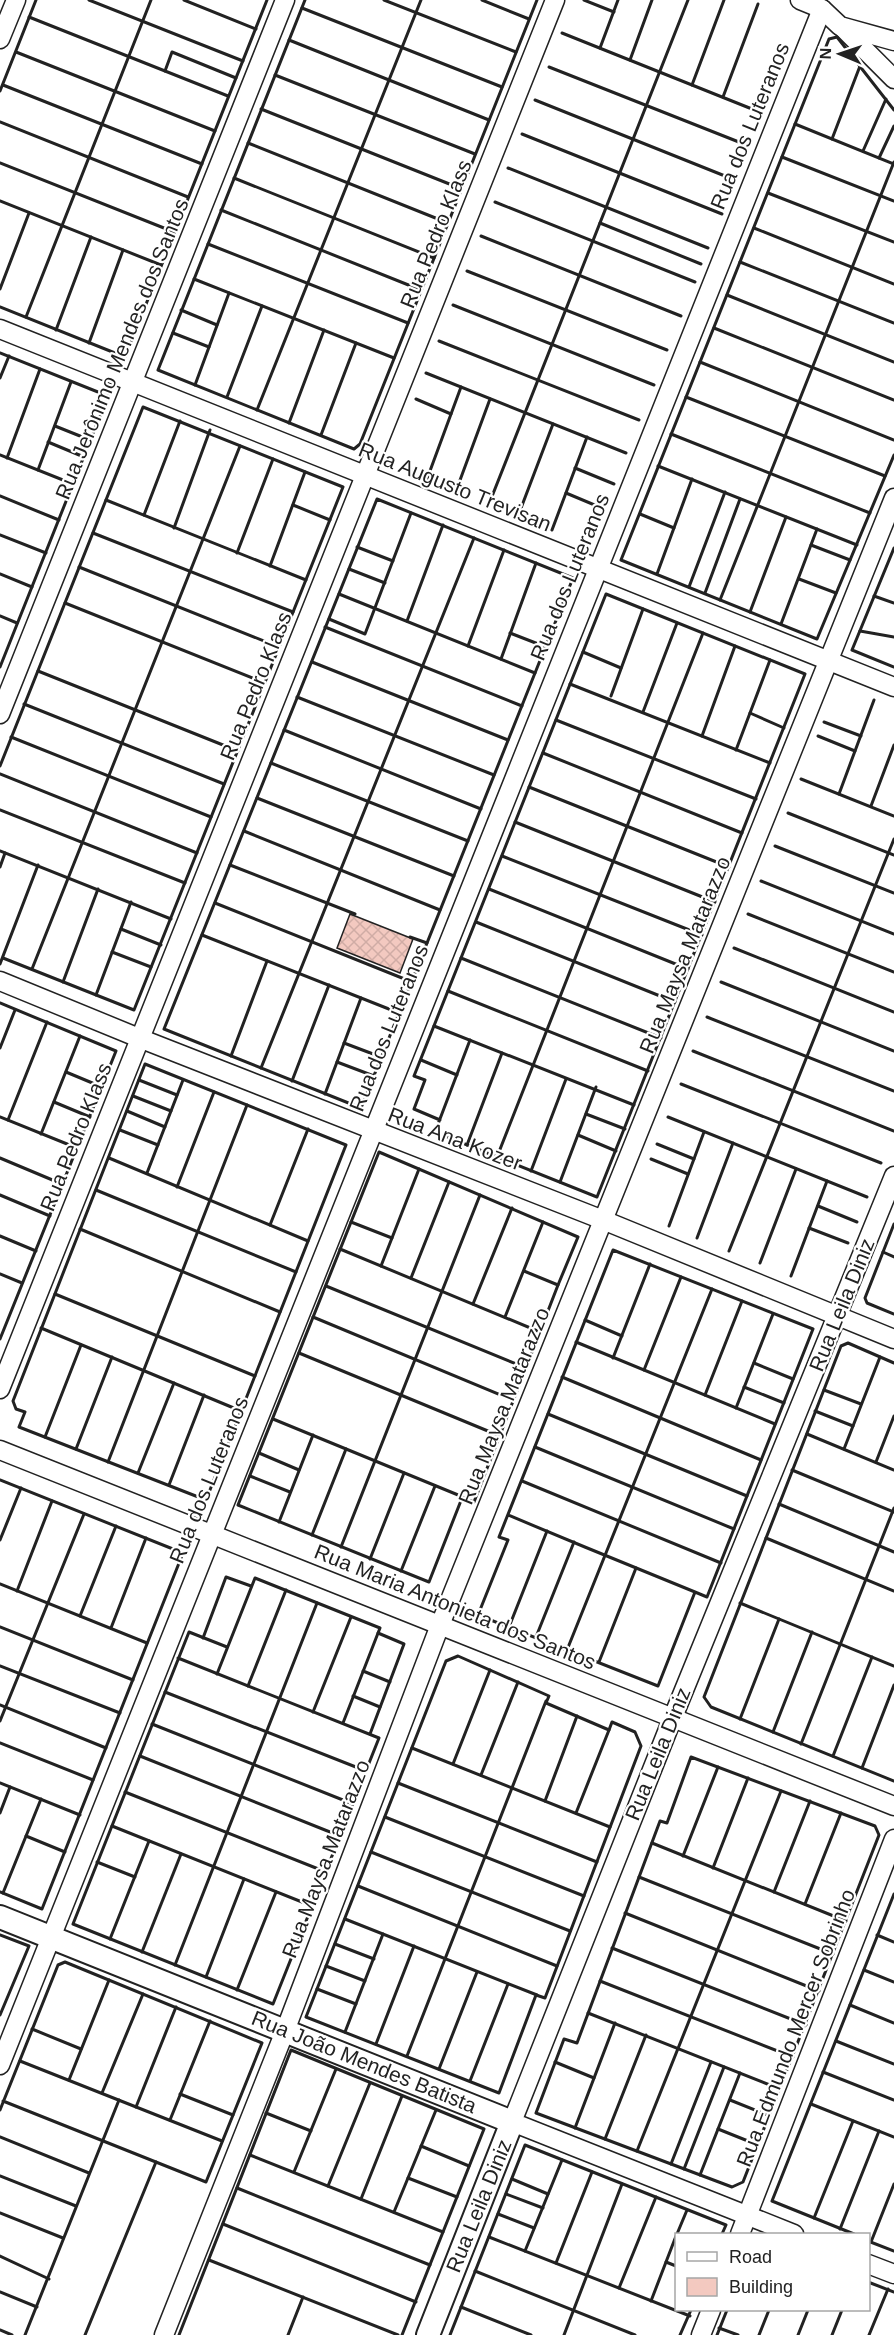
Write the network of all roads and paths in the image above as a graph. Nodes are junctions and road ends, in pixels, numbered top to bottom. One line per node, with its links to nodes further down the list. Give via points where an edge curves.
1 (16, 0): 7 (street)
2 (285, 0): 11 (street, Rua Jerônimo Mendes dos Santos)
3 (555, 0): 12 (street, Rua Pedro Klass)
4 (800, 0): 5 (street)
5 (822, 9): 6 (street); 14 (street, Rua dos Luteranos)
6 (840, 26): 8 (street); 9 (street)
7 (0, 39)
8 (894, 41)
9 (894, 79)
10 (0, 329): 11 (street, Rua Augusto Trevisan)
11 (134, 382): 12 (street, Rua Augusto Trevisan); 17 (street, Rua Jerônimo Mendes dos Santos)
12 (364, 475): 14 (street, Rua Augusto Trevisan); 19 (street, Rua Pedro Klass)
13 (894, 498): 15 (street, Rua Maysa Matarazzo)
14 (597, 568): 15 (street, Rua Augusto Trevisan); 20 (street, Rua dos Luteranos)
15 (828, 661): 16 (street, Rua Augusto Trevisan); 22 (street, Rua Maysa Matarazzo)
16 (894, 687)
17 (0, 714)
18 (0, 981): 19 (street, Rua Ana Kozer)
19 (139, 1038): 20 (street, Rua Ana Kozer); 25 (street, Rua Pedro Klass)
20 (373, 1131): 22 (street, Rua Ana Kozer); 27 (street, Rua dos Luteranos)
21 (894, 1176): 23 (street, Rua Leila Diniz)
22 (603, 1220): 23 (street, Rua Ana Kozer); 28 (street, Rua Maysa Matarazzo)
23 (838, 1317): 24 (street, Rua Ana Kozer); 29 (street, Rua Leila Diniz)
24 (894, 1339)
25 (0, 1389)
26 (0, 1450): 27 (street, Rua Maria Antonieta dos Santos)
27 (212, 1534): 28 (street, Rua Maria Antonieta dos Santos); 33 (street, Rua dos Luteranos)
28 (440, 1625): 29 (street, Rua Maria Antonieta dos Santos); 34 (street, Rua Maysa Matarazzo)
29 (673, 1717): 30 (street, Rua Maria Antonieta dos Santos); 36 (street, Rua Leila Diniz)
30 (894, 1806)
31 (894, 1839): 37 (street, Rua Edmundo Mercer Sobrinho)
32 (0, 1917): 33 (street, Rua João Mendes Batista)
33 (51, 1938): 34 (street, Rua João Mendes Batista); 35 (street, Rua dos Luteranos)
34 (285, 2031): 36 (street, Rua João Mendes Batista); 43 (street, Rua Maysa Matarazzo)
35 (0, 2066)
36 (512, 2122): 37 (street, Rua João Mendes Batista); 44 (street, Rua Leila Diniz)
37 (747, 2216): 38 (street, Rua Edmundo Mercer Sobrinho); 39 (street, Rua João Mendes Batista)
38 (741, 2233)
39 (789, 2233)
40 (870, 2265): 41 (street)
41 (894, 2274)
42 (711, 2311): 45 (street)
43 (164, 2335)
44 (428, 2335)
45 (701, 2335)

